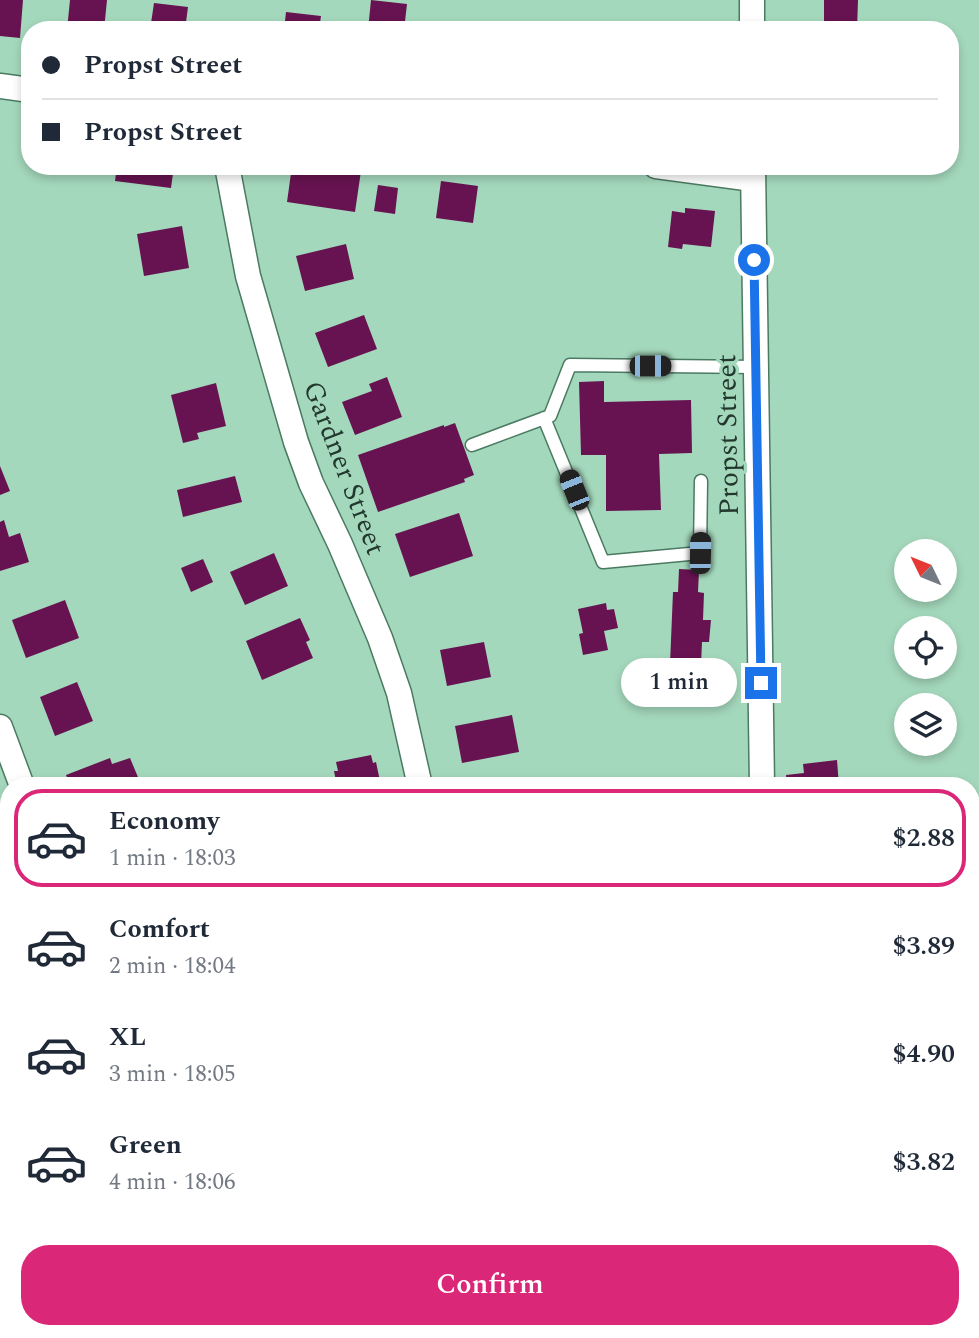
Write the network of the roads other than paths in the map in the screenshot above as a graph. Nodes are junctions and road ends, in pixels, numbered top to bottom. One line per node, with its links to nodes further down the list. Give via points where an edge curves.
1 (751, 0): 2 (street)
2 (752, 21)
3 (0, 86): 4 (street)
4 (21, 89)
5 (229, 175): 13 (street, Gardner Street, via 248,276 296,442 380,638 399,693)
6 (753, 175): 7 (street, Propst Street)
7 (756, 367): 8 (lane, via 570,365 550,416); 14 (street, Propst Street)
8 (544, 418): 9 (lane); 10 (lane, via 603,562 700,553)
9 (472, 445)
10 (701, 481)
11 (0, 727): 12 (street)
12 (19, 777)
13 (418, 777)
14 (762, 777)

